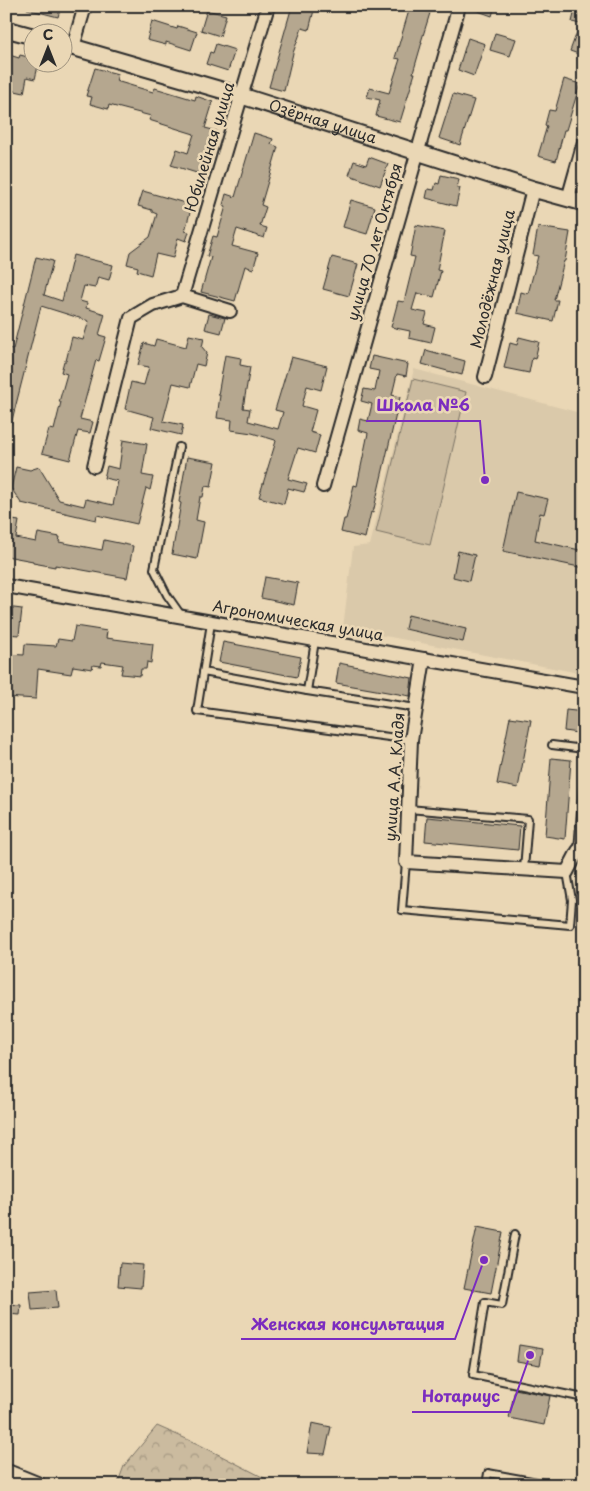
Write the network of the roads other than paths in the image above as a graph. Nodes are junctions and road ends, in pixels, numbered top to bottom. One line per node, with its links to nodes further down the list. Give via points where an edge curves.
1 (85, 6): 6 (street)
2 (268, 6): 8 (street, Юбилейная улица)
3 (459, 6): 10 (street, улица 70 лет Октября)
4 (6, 28): 5 (street)
5 (22, 33)
6 (72, 36)
7 (72, 46): 8 (street, Озёрная улица)
8 (242, 96): 10 (street, Озёрная улица); 14 (street, Юбилейная улица)
9 (584, 142): 12 (street)
10 (418, 153): 11 (street, Озёрная улица); 19 (street, улица 70 лет Октября)
11 (533, 189): 12 (street, Озёрная улица); 16 (street, Молодёжная улица)
12 (568, 199): 13 (street, Озёрная улица)
13 (584, 203)
14 (182, 296): 15 (street); 18 (street, via 153,305 131,318)
15 (230, 310)
16 (485, 377)
17 (180, 447): 21 (lane, via 154,570 166,595)
18 (94, 466)
19 (323, 486)
20 (6, 586): 21 (street, Агрономическая улица)
21 (183, 618): 22 (street, Агрономическая улица)
22 (211, 623): 23 (street, Агрономическая улица); 25 (lane)
23 (315, 640): 24 (street, Агрономическая улица); 27 (lane)
24 (424, 659): 26 (street, Агрономическая улица); 28 (street, улица А.А. Кладя)
25 (203, 672): 27 (lane); 29 (lane, via 197,711)
26 (584, 687)
27 (307, 691): 28 (lane)
28 (416, 708): 29 (street, улица А.А. Кладя)
29 (411, 740): 34 (street, улица А.А. Кладя)
30 (552, 745): 31 (lane)
31 (584, 749)
32 (584, 773): 33 (lane)
33 (583, 803): 35 (lane)
34 (408, 809): 36 (street, улица А.А. Кладя); 37 (lane, via 528,819)
35 (581, 851): 38 (street)
36 (406, 862): 37 (street, улица А.А. Кладя); 38 (lane, via 402,910 570,925 572,900)
37 (524, 869): 38 (street, улица А.А. Кладя)
38 (567, 872)
39 (515, 1234): 40 (lane, via 502,1305 485,1302 472,1375)
40 (584, 1398)
41 (6, 1472): 43 (street)
42 (584, 1483): 46 (lane)
43 (38, 1485)
44 (486, 1485): 45 (lane, via 488,1473)
45 (554, 1485)
46 (580, 1485)

